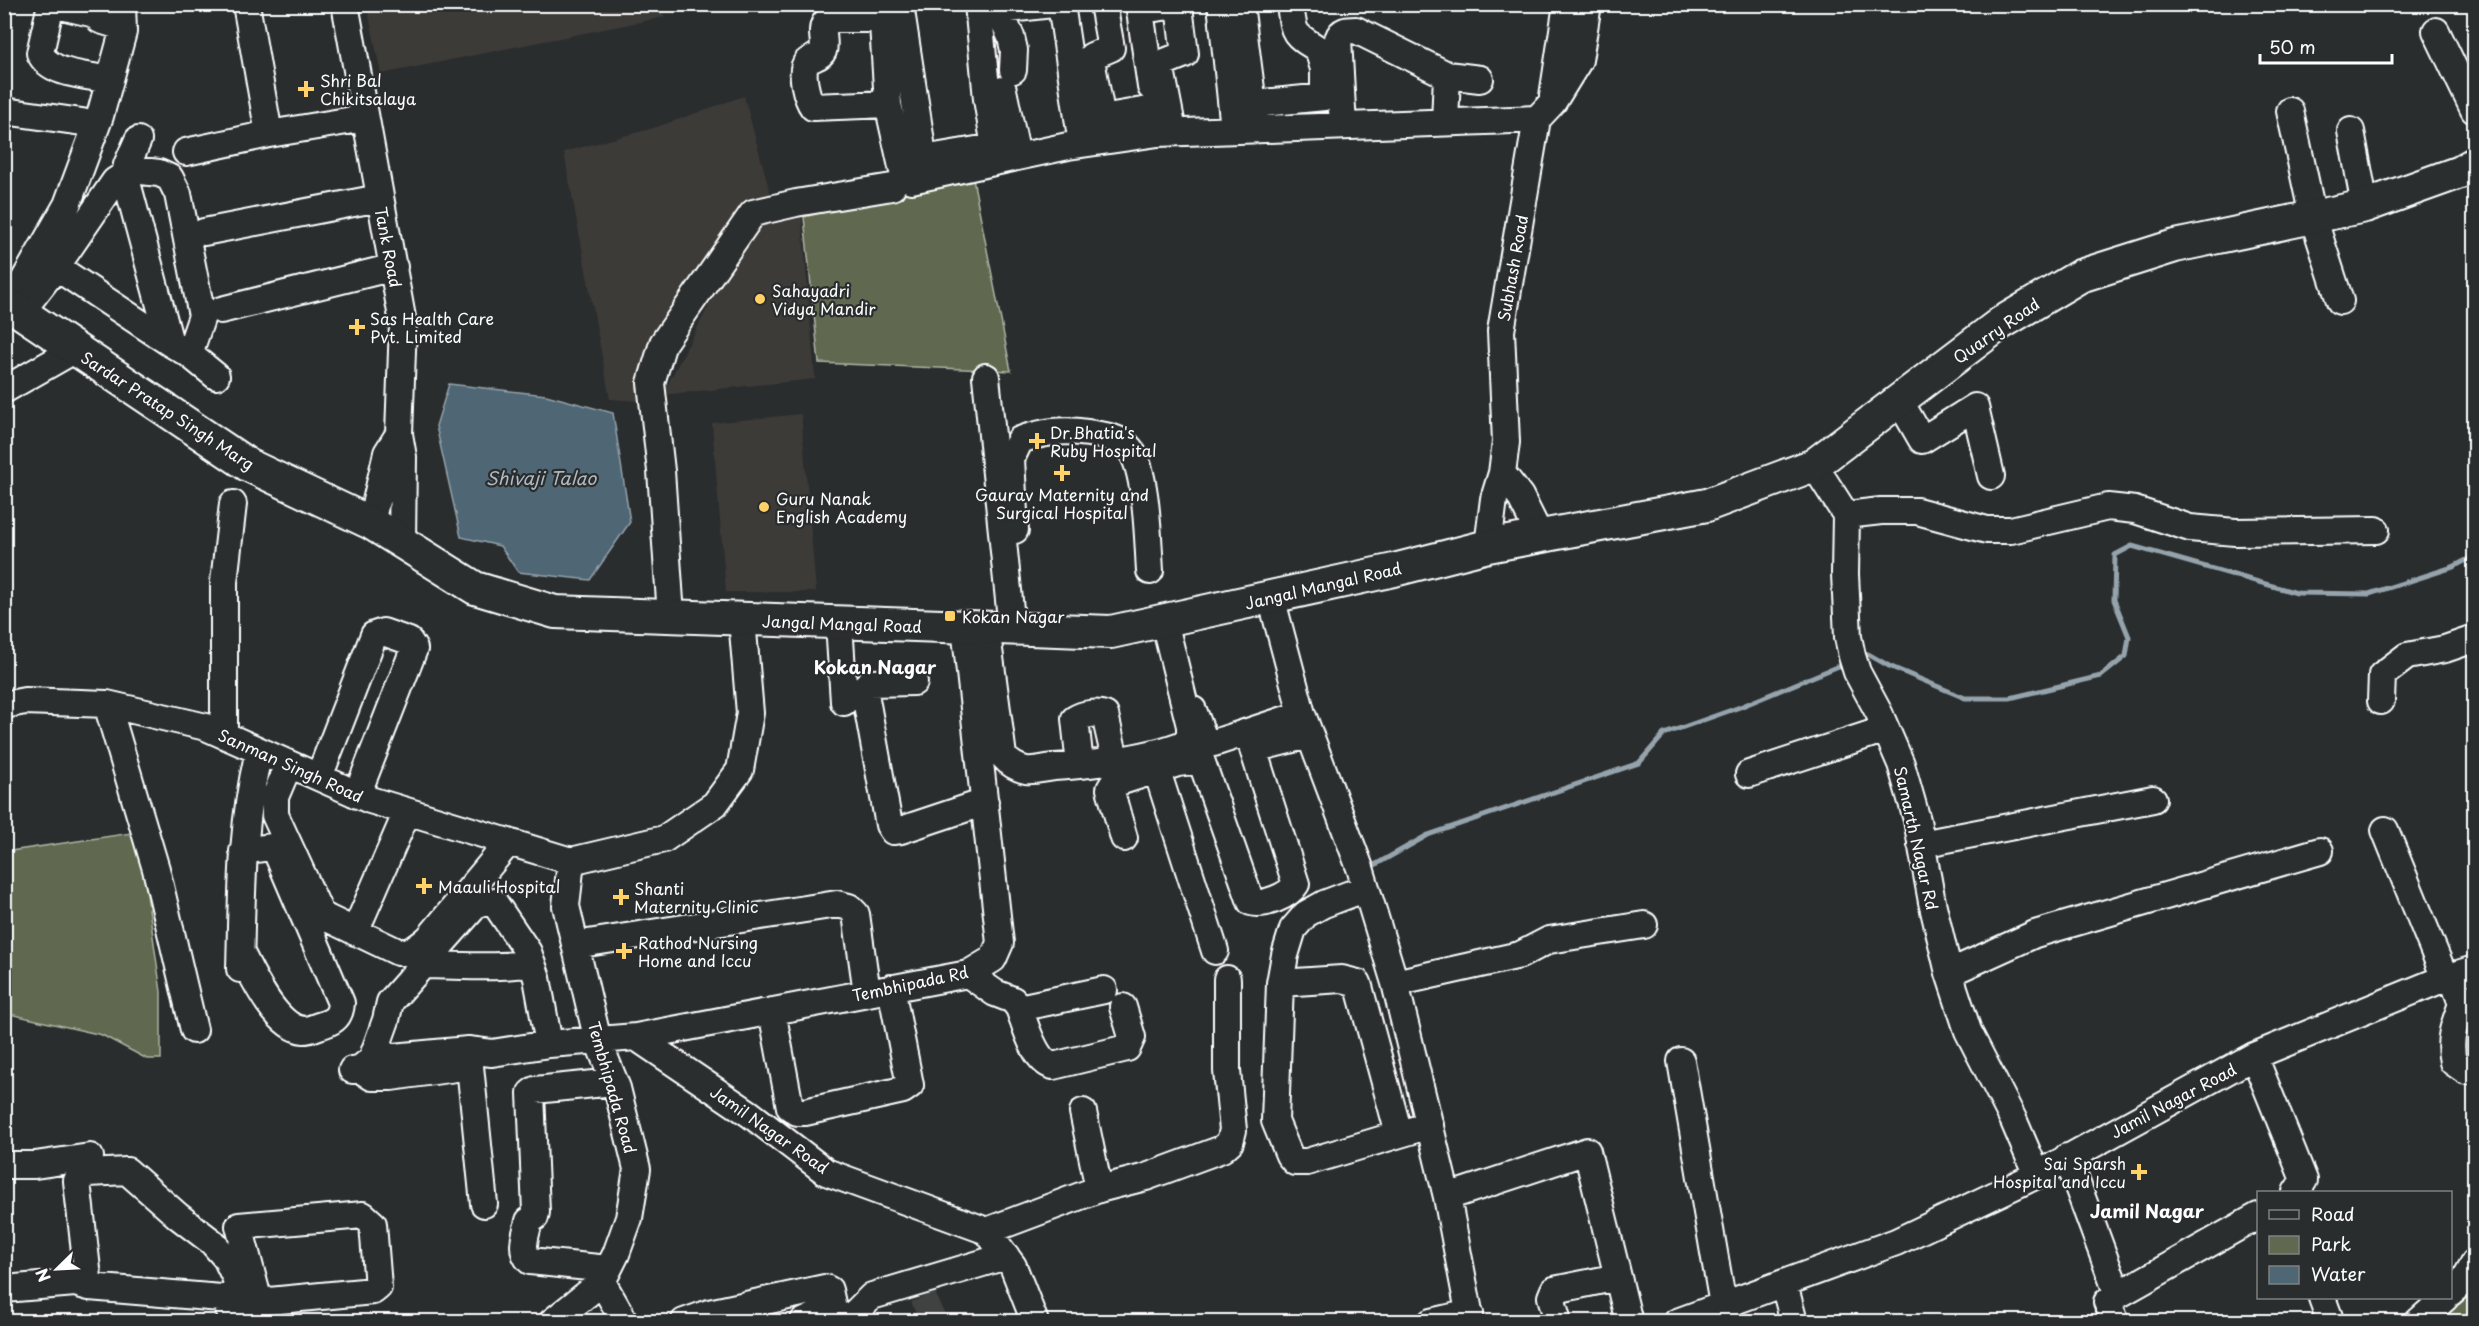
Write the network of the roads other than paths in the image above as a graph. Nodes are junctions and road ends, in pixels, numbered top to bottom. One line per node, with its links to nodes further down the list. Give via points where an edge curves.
1 (52, 4): 16 (street, via 95,14 100,20); 19 (street, via 40,52 43,58 52,67)
2 (246, 4): 34 (street)
3 (345, 4): 27 (street, Tank Road)
4 (900, 4): 40 (street)
5 (978, 4): 40 (street, via 994,141 992,147)
6 (1052, 4): 38 (street, via 1002,10 1000,14 1014,50 1008,80)
7 (1061, 4): 35 (street)
8 (1103, 4): 35 (street, via 1111,48 1091,60)
9 (1138, 4): 30 (street)
10 (1152, 4): 30 (street, via 1156,8 1179,7 1186,47 1185,54 1160,64)
11 (1221, 4): 28 (street)
12 (1240, 4): 28 (street)
13 (1290, 4): 21 (street, via 1297,36 1318,49 1324,69)
14 (1567, 4): 25 (street)
15 (1588, 4): 25 (street, Subhash Road, via 1579,60)
16 (123, 16): 19 (street)
17 (2436, 32): 23 (street)
18 (1447, 75): 20 (street); 29 (street); 31 (street, via 1356,30 1346,30 1338,39)
19 (119, 78): 32 (street); 41 (street, via 99,164)
20 (1480, 79)
21 (1324, 97): 28 (street); 31 (street)
22 (888, 104): 40 (street, via 904,176 911,180)
23 (2475, 110)
24 (4, 111): 32 (street)
25 (1545, 111): 29 (street); 60 (street, Subhash Road, via 1501,331 1506,442)
26 (2290, 111): 45 (street)
27 (365, 118): 34 (street); 43 (street, Tank Road)
28 (1248, 121): 30 (street); 31 (street)
29 (1445, 122): 31 (street)
30 (1162, 124): 35 (street)
31 (1335, 126)
32 (96, 127): 50 (street, via 51,215)
33 (2351, 131): 44 (street)
34 (269, 134): 37 (street)
35 (1097, 134): 38 (street)
36 (138, 140): 41 (street)
37 (186, 152)
38 (1017, 156): 40 (street)
39 (2475, 164): 44 (main road, Quarry Road)
40 (925, 168)
41 (117, 182): 47 (street); 52 (street); 52 (street, via 133,170 159,173 170,178 178,194 202,316)
42 (892, 187): 72 (street, via 753,213 663,343 651,383)
43 (379, 198): 46 (street); 48 (street, Tank Road)
44 (2365, 206): 45 (main road, Quarry Road)
45 (2313, 218): 49 (street); 57 (main road, Quarry Road, via 2175,246 2080,276 2001,323)
46 (204, 232)
47 (56, 267): 50 (street); 52 (street)
48 (394, 267): 51 (street); 58 (street, Tank Road, via 403,323)
49 (2340, 301)
50 (12, 306): 53 (main road, Sardar Pratap Singh Marg)
51 (221, 310)
52 (179, 348): 54 (street)
53 (76, 349): 56 (street); 64 (main road, Sardar Pratap Singh Marg, via 248,465)
54 (216, 376)
55 (986, 377): 67 (street)
56 (4, 390)
57 (1899, 400): 59 (main road, Quarry Road); 61 (street, via 1922,440 1975,407)
58 (399, 434): 64 (street, Tank Road, via 387,453); 68 (street, via 403,457)
59 (1814, 465): 63 (street); 66 (main road, Quarry Road, via 1707,505)
60 (1502, 473): 66 (street, via 1520,496); 69 (street, Subhash Road)
61 (1991, 476)
62 (233, 504): 85 (street, via 224,582)
63 (1846, 515): 65 (street, via 1917,511 1987,530 2011,530 2108,507 2135,510 2190,528 2235,532); 84 (street, Samarth Nagar Rd, via 1848,637 1853,660)
64 (371, 524): 68 (main road, Jangal Mangal Road)
65 (2376, 530)
66 (1540, 536): 69 (main road, Jangal Mangal Road)
67 (1012, 537): 70 (street, via 1011,459 1020,440 1042,432 1068,430 1107,436 1129,447 1138,465); 76 (street)
68 (402, 542): 72 (main road, Jangal Mangal Road, via 475,588 555,612)
69 (1488, 546): 71 (main road, Jangal Mangal Road)
70 (1150, 571)
71 (1271, 597): 74 (main road, Jangal Mangal Road); 83 (street)
72 (671, 616): 73 (main road, Jangal Mangal Road)
73 (742, 619): 75 (main road, Jangal Mangal Road); 103 (street, via 750,713 740,770 715,804 664,839)
74 (1172, 619): 76 (main road, Jangal Mangal Road, via 1111,632); 83 (street, via 1193,710 1204,739 1221,742); 87 (street, via 1190,741 1174,749)
75 (839, 623): 76 (main road, Jangal Mangal Road); 80 (street)
76 (987, 628): 89 (street, via 1003,756 1011,765 1026,770); 95 (street, Tembhipada Rd)
77 (2475, 639): 79 (street, via 2407,656 2382,675)
78 (914, 682): 95 (street, via 869,683 864,688 889,825 893,831 901,830)
79 (2381, 701)
80 (844, 702)
81 (107, 704): 82 (street, Sanman Singh Road, via 25,701); 85 (street, Sanman Singh Road, via 206,727); 122 (street, via 156,869)
82 (4, 705)
83 (1305, 724): 90 (street, via 1253,749 1296,884 1292,891 1259,905 1251,902 1201,760); 104 (street)
84 (1886, 729): 91 (street); 100 (street, Samarth Nagar Rd, via 1901,764)
85 (224, 735): 86 (street, Sanman Singh Road)
86 (259, 752): 88 (street, Sanman Singh Road); 101 (street, via 249,790)
87 (1114, 759): 89 (street); 89 (street, via 1105,715 1080,716 1075,719)
88 (289, 764): 92 (street, Sanman Singh Road); 106 (street, via 275,797 274,815 320,913)
89 (1080, 765)
90 (1157, 771): 98 (street, via 1113,784 1110,789); 108 (street)
91 (1749, 774)
92 (319, 777): 93 (street, Sanman Singh Road); 93 (street, via 374,635 383,632 409,641 414,649)
93 (357, 795): 96 (street, Sanman Singh Road)
94 (2154, 799): 100 (street)
95 (985, 802): 113 (street, Tembhipada Rd, via 1000,943 993,959)
96 (407, 812): 99 (street, Sanman Singh Road); 106 (street)
97 (2385, 830): 114 (street)
98 (1124, 838)
99 (509, 842): 103 (street, Sanman Singh Road); 106 (street, via 417,949 398,952)
100 (1921, 844): 112 (street, Samarth Nagar Rd)
101 (243, 851): 109 (street); 109 (street, via 271,847 277,853 341,1003 340,1012 333,1022 305,1030 292,1026 275,1012)
102 (2320, 851): 112 (street, via 2035,934)
103 (571, 861): 107 (street, Tembhipada Road, via 566,906)
104 (1366, 888): 117 (street, via 1306,914 1293,929); 118 (street)
105 (1644, 925): 118 (street, via 1550,940 1520,955)
106 (356, 932)
107 (574, 945): 119 (street, via 837,904 856,914); 124 (street, Tembhipada Road)
108 (1215, 951)
109 (241, 953): 116 (street)
110 (532, 963): 111 (street, via 501,968); 111 (street, via 502,912 494,902 487,901 475,906); 125 (street)
111 (422, 965): 129 (street, via 390,1002 386,1020)
112 (1949, 973): 139 (street, Samarth Nagar Rd, via 1968,1031)
113 (968, 974): 119 (street, Tembhipada Rd); 120 (street, via 994,993 1013,1000)
114 (2457, 974): 127 (street, Jamil Nagar Road); 131 (street, via 2462,1004 2449,1047 2453,1062)
115 (1227, 979): 140 (street, via 1227,1071 1233,1131 1230,1142 1146,1177)
116 (240, 980)
117 (1280, 982): 135 (street, via 1342,979 1358,983); 135 (street, via 1275,1121 1289,1155 1295,1162 1307,1162)
118 (1395, 983): 134 (street)
119 (879, 990): 121 (street, Tembhipada Rd); 121 (street, via 910,1085 903,1090 805,1113 790,1107)
120 (1019, 1008): 120 (street, via 1045,1064 1053,1066 1127,1048 1132,1037 1113,998)
121 (772, 1011): 123 (street, Tembhipada Rd)
122 (194, 1030)
123 (636, 1037): 124 (street); 145 (street, Jamil Nagar Road, via 750,1114 826,1172)
124 (598, 1041): 125 (street); 132 (street, Tembhipada Road)
125 (549, 1044): 126 (street)
126 (492, 1053): 129 (street, via 468,1050); 130 (street)
127 (2254, 1056): 137 (street, Jamil Nagar Road); 141 (street, via 2304,1180)
128 (1681, 1061): 157 (street)
129 (362, 1066): 130 (street, via 372,1077 391,1077)
130 (470, 1066): 143 (street)
131 (2466, 1071)
132 (614, 1082): 148 (street, Tembhipada Road, via 637,1169 628,1218); 148 (street, via 531,1093 536,1212 529,1221 523,1249 530,1261)
133 (1083, 1112): 140 (street)
134 (1430, 1125): 135 (street); 142 (street)
135 (1399, 1134)
136 (90, 1157): 138 (street, via 35,1166)
137 (2067, 1157): 139 (street, Jamil Nagar Road); 154 (street)
138 (4, 1165)
139 (2037, 1175): 149 (street, Jamil Nagar Road, via 1896,1242)
140 (1099, 1189): 145 (street)
141 (2297, 1191)
142 (1448, 1197): 151 (street, via 1587,1151); 159 (street)
143 (484, 1203)
144 (2257, 1217): 154 (street)
145 (987, 1231): 146 (street)
146 (1006, 1256): 164 (street, via 919,1290 872,1296 852,1316); 165 (street)
147 (2475, 1263): 153 (street)
148 (605, 1275): 160 (street, Tembhipada Road); 161 (street)
149 (1784, 1284): 157 (street, Jamil Nagar Road); 170 (street)
150 (89, 1287): 152 (street, via 75,1283); 158 (street); 158 (street, via 77,1181 88,1173 127,1171 226,1258 237,1281)
151 (1610, 1287): 167 (street, via 1554,1290 1551,1297); 168 (street)
152 (4, 1289)
153 (2452, 1292)
154 (2118, 1295): 171 (street, via 2108,1302)
155 (2444, 1299): 172 (street)
156 (259, 1302): 156 (street, via 373,1291 378,1287 371,1220 363,1215 239,1226); 158 (street)
157 (1723, 1305): 169 (street, Jamil Nagar Road)
158 (231, 1310)
159 (1471, 1317): 166 (street)
160 (552, 1322)
161 (625, 1322)
162 (684, 1322): 163 (street, via 709,1313 829,1290 832,1308)
163 (802, 1322)
164 (839, 1322)
165 (1035, 1322)
166 (1431, 1322)
167 (1558, 1322)
168 (1629, 1322)
169 (1677, 1322)
170 (1794, 1322)
171 (2116, 1322)
172 (2418, 1322)

